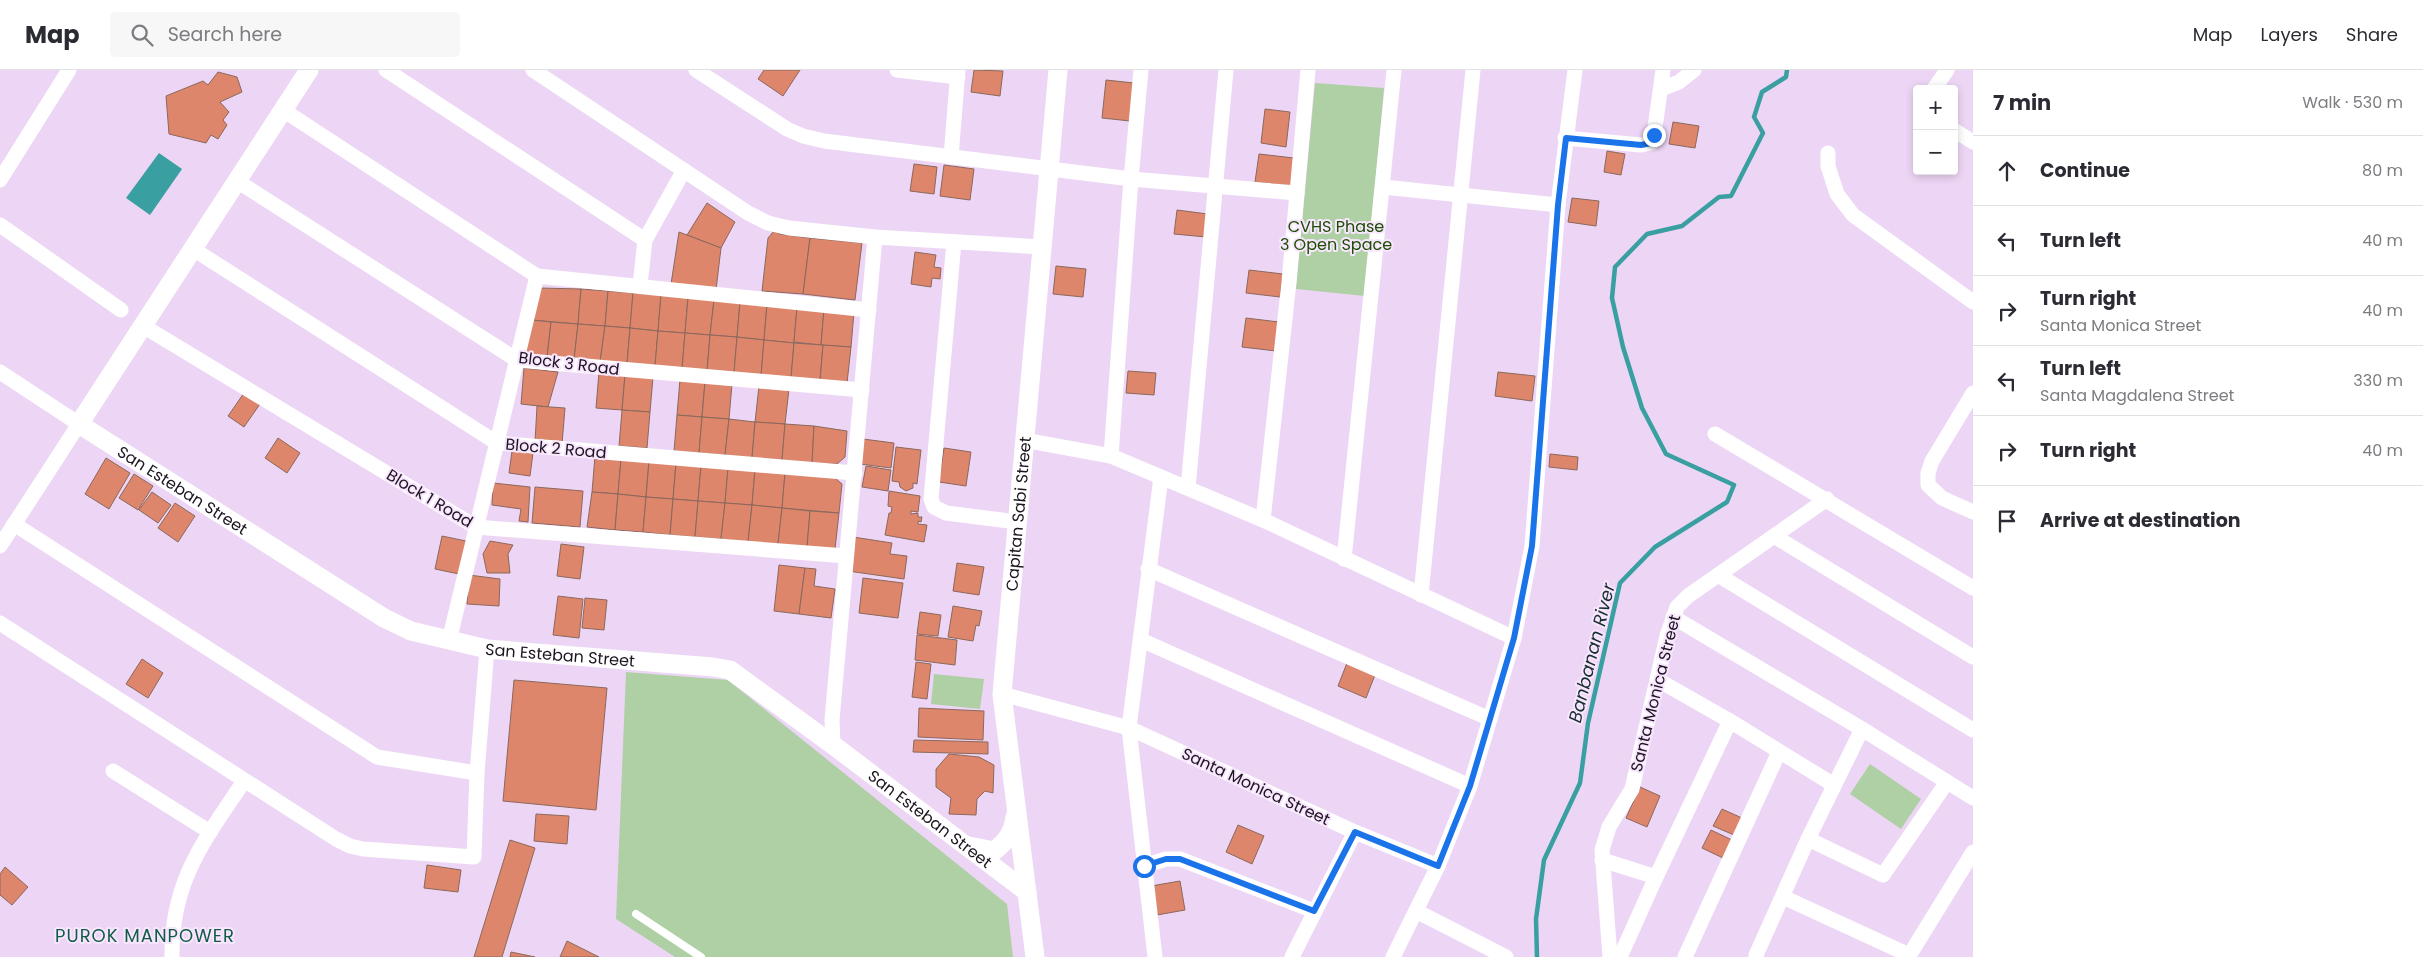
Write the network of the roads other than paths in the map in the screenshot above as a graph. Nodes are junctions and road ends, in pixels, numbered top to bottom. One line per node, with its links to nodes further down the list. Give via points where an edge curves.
1 (70, 70): 29 (street)
2 (310, 70): 20 (street)
3 (386, 70): 38 (street)
4 (533, 70): 26 (street)
5 (696, 70): 25 (street, via 802,136)
6 (897, 70): 17 (street)
7 (1058, 70): 27 (street, Capitan Sabi Street)
8 (1141, 70): 28 (street)
9 (1226, 70): 31 (street)
10 (1308, 70): 33 (street)
11 (1394, 70): 32 (street)
12 (1473, 70): 34 (street)
13 (1575, 70): 22 (street)
14 (1663, 70): 19 (street)
15 (1694, 70): 19 (street, via 1679,82)
16 (1947, 70): 18 (street)
17 (958, 73): 25 (street)
18 (1937, 85)
19 (1661, 89): 22 (street, via 1651,143 1641,145)
20 (284, 110): 30 (street); 42 (street)
21 (1958, 133): 23 (street)
22 (1566, 138): 35 (street)
23 (1973, 142)
24 (1828, 153): 44 (street, via 1828,166 1837,194 1853,215)
25 (951, 158): 27 (street)
26 (684, 170): 37 (street, via 768,223); 38 (street)
27 (1049, 170): 28 (street); 40 (street, Capitan Sabi Street)
28 (1131, 178): 31 (street); 56 (street)
29 (0, 180)
30 (237, 181): 41 (street); 48 (street, Block 3 Road)
31 (1215, 186): 33 (street); 59 (street)
32 (1383, 187): 34 (street); 69 (street)
33 (1298, 193): 62 (street)
34 (1462, 195): 35 (street); 73 (street)
35 (1558, 205): 76 (street, via 1532,546)
36 (0, 226): 45 (street)
37 (875, 237): 39 (street); 46 (street)
38 (645, 240): 43 (street)
39 (954, 242): 40 (street); 63 (street, via 931,499 934,507 946,513)
40 (1042, 247): 54 (street, Capitan Sabi Street)
41 (193, 249): 47 (street); 55 (street, Block 2 Road)
42 (537, 276): 43 (street); 48 (street)
43 (640, 285): 46 (street)
44 (1973, 302)
45 (121, 310)
46 (869, 310): 50 (street)
47 (143, 326): 52 (street); 65 (street, Block 1 Road)
48 (517, 360): 50 (street, Block 3 Road); 55 (street)
49 (0, 372): 52 (street)
50 (862, 390): 57 (street)
51 (1973, 393): 61 (street, via 1928,473 1928,485 1935,492)
52 (79, 424): 64 (street); 78 (street, San Esteban Street, via 384,618 411,631)
53 (1715, 434): 60 (street)
54 (1024, 440): 56 (street); 63 (street, Capitan Sabi Street)
55 (497, 443): 57 (street, Block 2 Road); 65 (street)
56 (1111, 456): 58 (street)
57 (855, 473): 68 (street)
58 (1161, 477): 59 (street); 70 (street)
59 (1188, 488): 62 (street)
60 (1827, 499): 66 (street, Santa Monica Street); 72 (street)
61 (1972, 511)
62 (1263, 520): 69 (street)
63 (1017, 522): 82 (street, Capitan Sabi Street)
64 (14, 524): 67 (street); 91 (street, via 377,757)
65 (476, 527): 68 (street, Block 1 Road); 78 (street)
66 (1774, 536): 71 (street, Santa Monica Street); 80 (street)
67 (0, 546)
68 (846, 556): 88 (street, via 832,720)
69 (1344, 560): 73 (street)
70 (1148, 570): 77 (street); 83 (street)
71 (1718, 575): 74 (street, Santa Monica Street, via 1676,607); 87 (street)
72 (1973, 588)
73 (1420, 595): 76 (street)
74 (1673, 617): 81 (street, Santa Monica Street); 86 (street)
75 (0, 623): 92 (street)
76 (1514, 638): 83 (street)
77 (1141, 640): 85 (street); 95 (street)
78 (450, 641): 79 (street, San Esteban Street)
79 (488, 649): 88 (street, San Esteban Street, via 730,670); 91 (street)
80 (1973, 656)
81 (1658, 680): 84 (street); 103 (street, Santa Monica Street, via 1632,789 1609,827)
82 (1002, 694): 85 (street, Santa Monica Street); 97 (street, Capitan Sabi Street)
83 (1490, 719): 95 (street)
84 (1730, 721): 89 (street); 106 (street)
85 (1129, 728): 99 (street, Santa Monica Street); 104 (street)
86 (1862, 729): 93 (street); 94 (street)
87 (1973, 730)
88 (833, 745): 101 (street, San Esteban Street)
89 (1779, 752): 94 (street); 122 (street)
90 (113, 771): 98 (street)
91 (477, 773): 92 (street, via 474,857 350,846)
92 (244, 781): 98 (street)
93 (1947, 782): 96 (street); 100 (street, via 1883,875)
94 (1834, 785): 100 (street)
95 (1470, 786): 105 (street)
96 (1973, 798)
97 (1016, 808): 101 (street, via 1006,842 994,851 977,850); 107 (street, Capitan Sabi Street)
98 (210, 832): 113 (street, via 177,899)
99 (1355, 832): 105 (street, Santa Monica Street); 109 (street)
100 (1808, 840): 108 (street)
101 (961, 843): 107 (street, San Esteban Street)
102 (1973, 852): 108 (street, via 1912,951 1907,954)
103 (1602, 860): 106 (street); 120 (street, Santa Monica Street)
104 (1144, 866): 109 (street, via 1166,859 1180,859); 116 (street)
105 (1438, 866): 110 (street)
106 (1656, 877): 121 (street)
107 (1027, 892): 115 (street, Capitan Sabi Street)
108 (1783, 897): 112 (street)
109 (1314, 911): 117 (street)
110 (1416, 911): 118 (street); 119 (street)
111 (636, 914): 114 (lane)
112 (1757, 956)
113 (172, 957)
114 (700, 957)
115 (1035, 957)
116 (1155, 957)
117 (1292, 957)
118 (1393, 957)
119 (1506, 957)
120 (1610, 957)
121 (1620, 957)
122 (1685, 957)

